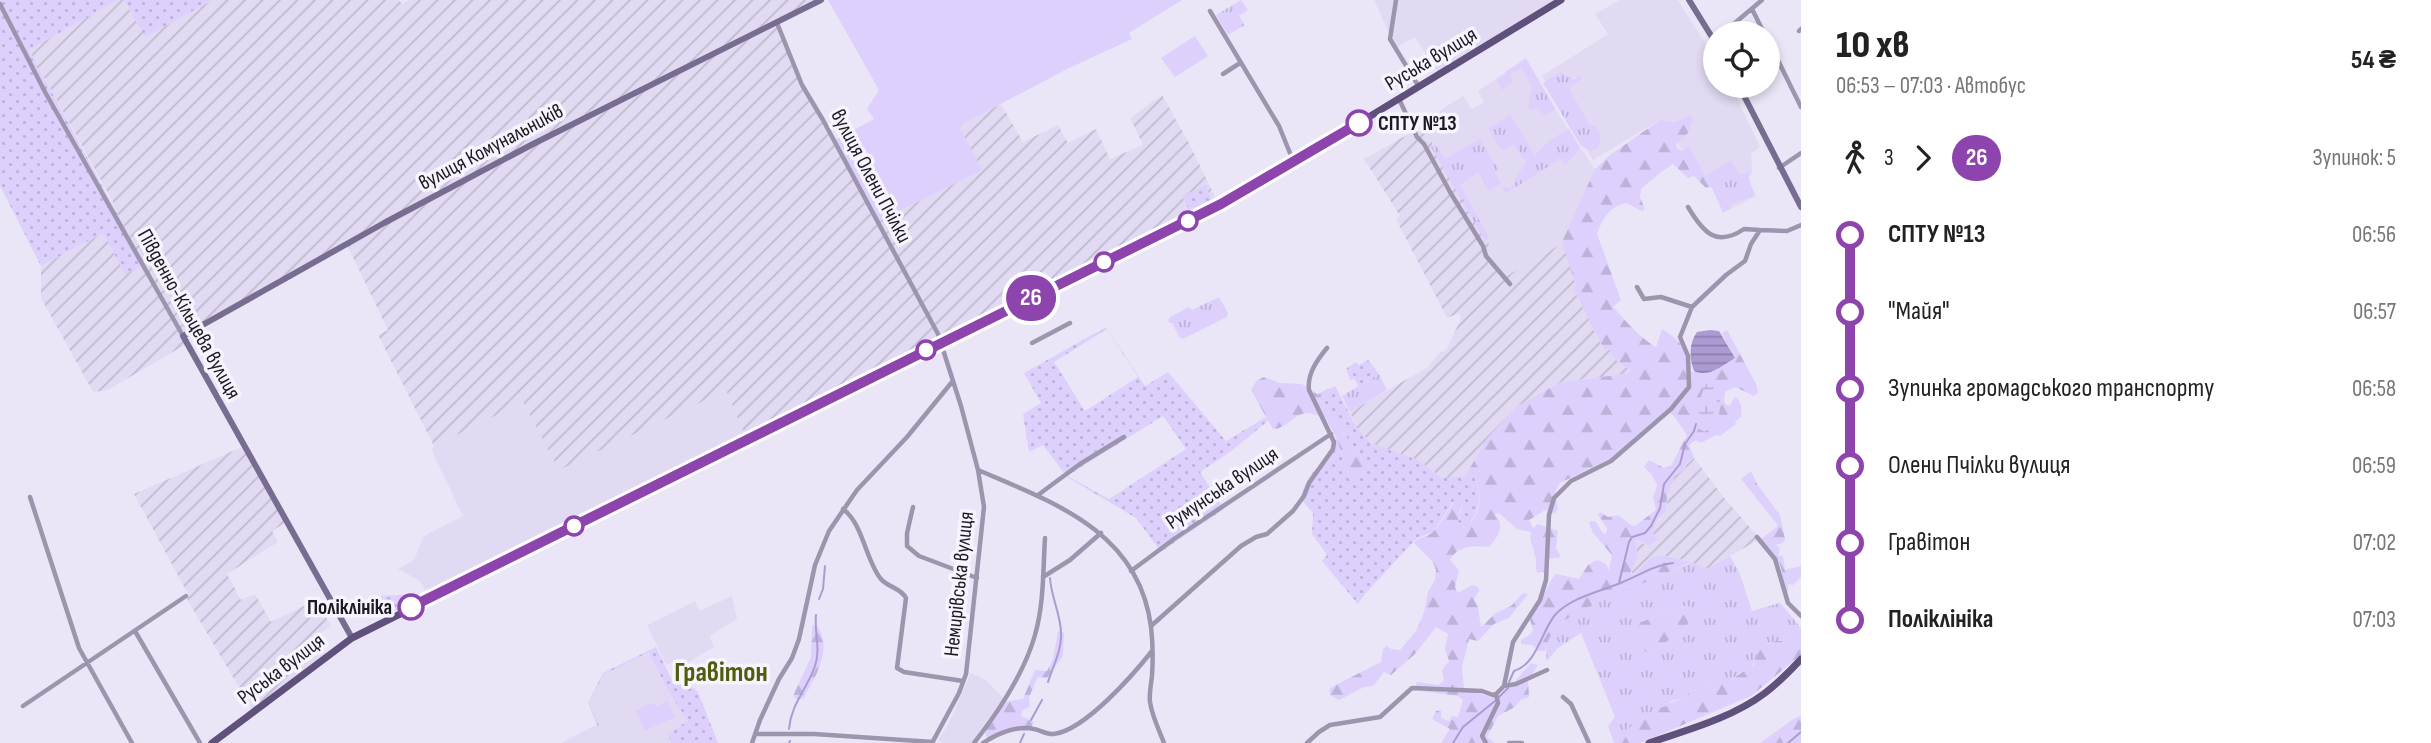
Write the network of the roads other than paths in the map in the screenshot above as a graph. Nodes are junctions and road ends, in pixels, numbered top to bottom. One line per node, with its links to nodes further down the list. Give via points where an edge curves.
1 (821, 0): 12 (street, вулиця Комунальників)
2 (1396, 0): 16 (street, via 1390,39)
3 (1561, 0): 16 (main road, Руська вулиця)
4 (1689, 0): 11 (street)
5 (1762, 0): 7 (street)
6 (0, 5): 31 (street, Південно-Кільцева вулиця)
7 (1752, 9): 9 (street); 10 (street)
8 (1210, 12): 13 (street)
9 (1738, 21)
10 (1758, 21)
11 (1703, 22)
12 (777, 23): 31 (street, вулиця Комунальників, via 533,144); 32 (street, вулиця Олени Пчілки, via 802,85)
13 (1240, 63): 15 (street); 21 (street, via 1279,126)
14 (1780, 64): 19 (street)
15 (1223, 74)
16 (1419, 87): 18 (main road, Руська вулиця)
17 (1745, 98): 22 (street)
18 (1399, 99): 21 (main road, Руська вулиця); 27 (street, via 1486,256)
19 (1801, 107)
20 (1801, 153): 22 (street)
21 (1294, 163): 32 (main road, Руська вулиця)
22 (1779, 168): 23 (street)
23 (1801, 207)
24 (1688, 208): 26 (street, via 1715,237)
25 (1801, 225): 26 (street)
26 (1760, 230): 29 (street, via 1745,261)
27 (1510, 284)
28 (1637, 287): 29 (street, via 1644,299 1661,297)
29 (1692, 307): 59 (street, via 1680,337 1688,356 1689,387 1671,409 1611,461 1567,484 1554,498 1546,580 1540,600 1513,642)
30 (1070, 323): 33 (street)
31 (183, 335): 53 (street, Південно-Кільцева вулиця)
32 (942, 343): 35 (street, Немирівська вулиця); 53 (main road, Руська вулиця)
33 (1032, 343)
34 (1327, 348): 36 (street, via 1308,382)
35 (953, 381): 38 (street, Немирівська вулиця); 42 (street)
36 (1331, 434): 46 (street, Румунська вулиця); 51 (street, via 1333,449 1293,511 1267,534 1241,546)
37 (1124, 437): 39 (street)
38 (978, 470): 39 (street); 48 (street, Немирівська вулиця, via 984,507)
39 (1037, 495): 43 (street)
40 (30, 497): 56 (street)
41 (913, 507): 48 (street, via 908,546 919,556)
42 (844, 509): 58 (street, via 883,582 905,595 897,668); 63 (street, via 829,530 815,565 792,658)
43 (1101, 533): 46 (street); 47 (street)
44 (1757, 537): 50 (street, via 1778,565 1788,603)
45 (1045, 538): 47 (street)
46 (1131, 571): 51 (street)
47 (1042, 577): 69 (street, via 1035,636 1021,671)
48 (977, 578): 58 (street, Немирівська вулиця)
49 (186, 596): 52 (street)
50 (1801, 616)
51 (1151, 626): 54 (street)
52 (135, 631): 56 (street); 65 (street)
53 (352, 638): 66 (main road, Руська вулиця)
54 (1152, 650): 70 (street, via 1132,676 1069,729 1049,734 1033,728 1016,729); 71 (street, via 1150,702)
55 (1801, 659): 77 (main road, via 1754,701)
56 (87, 663): 62 (street); 64 (street)
57 (1547, 670): 59 (street)
58 (963, 681): 68 (street, Немирівська вулиця)
59 (1504, 686): 61 (street)
60 (1563, 697): 76 (street, via 1572,704)
61 (1497, 698): 72 (street, via 1482,691 1412,688 1380,717 1331,725); 73 (street, via 1482,736)
62 (23, 706)
63 (755, 734): 67 (street); 68 (street)
64 (132, 743)
65 (201, 743)
66 (212, 743)
67 (752, 743)
68 (933, 743)
69 (974, 743)
70 (983, 743)
71 (1164, 743)
72 (1307, 743)
73 (1486, 743)
74 (1509, 743): 75 (street)
75 (1522, 743)
76 (1589, 743)
77 (1649, 743)

